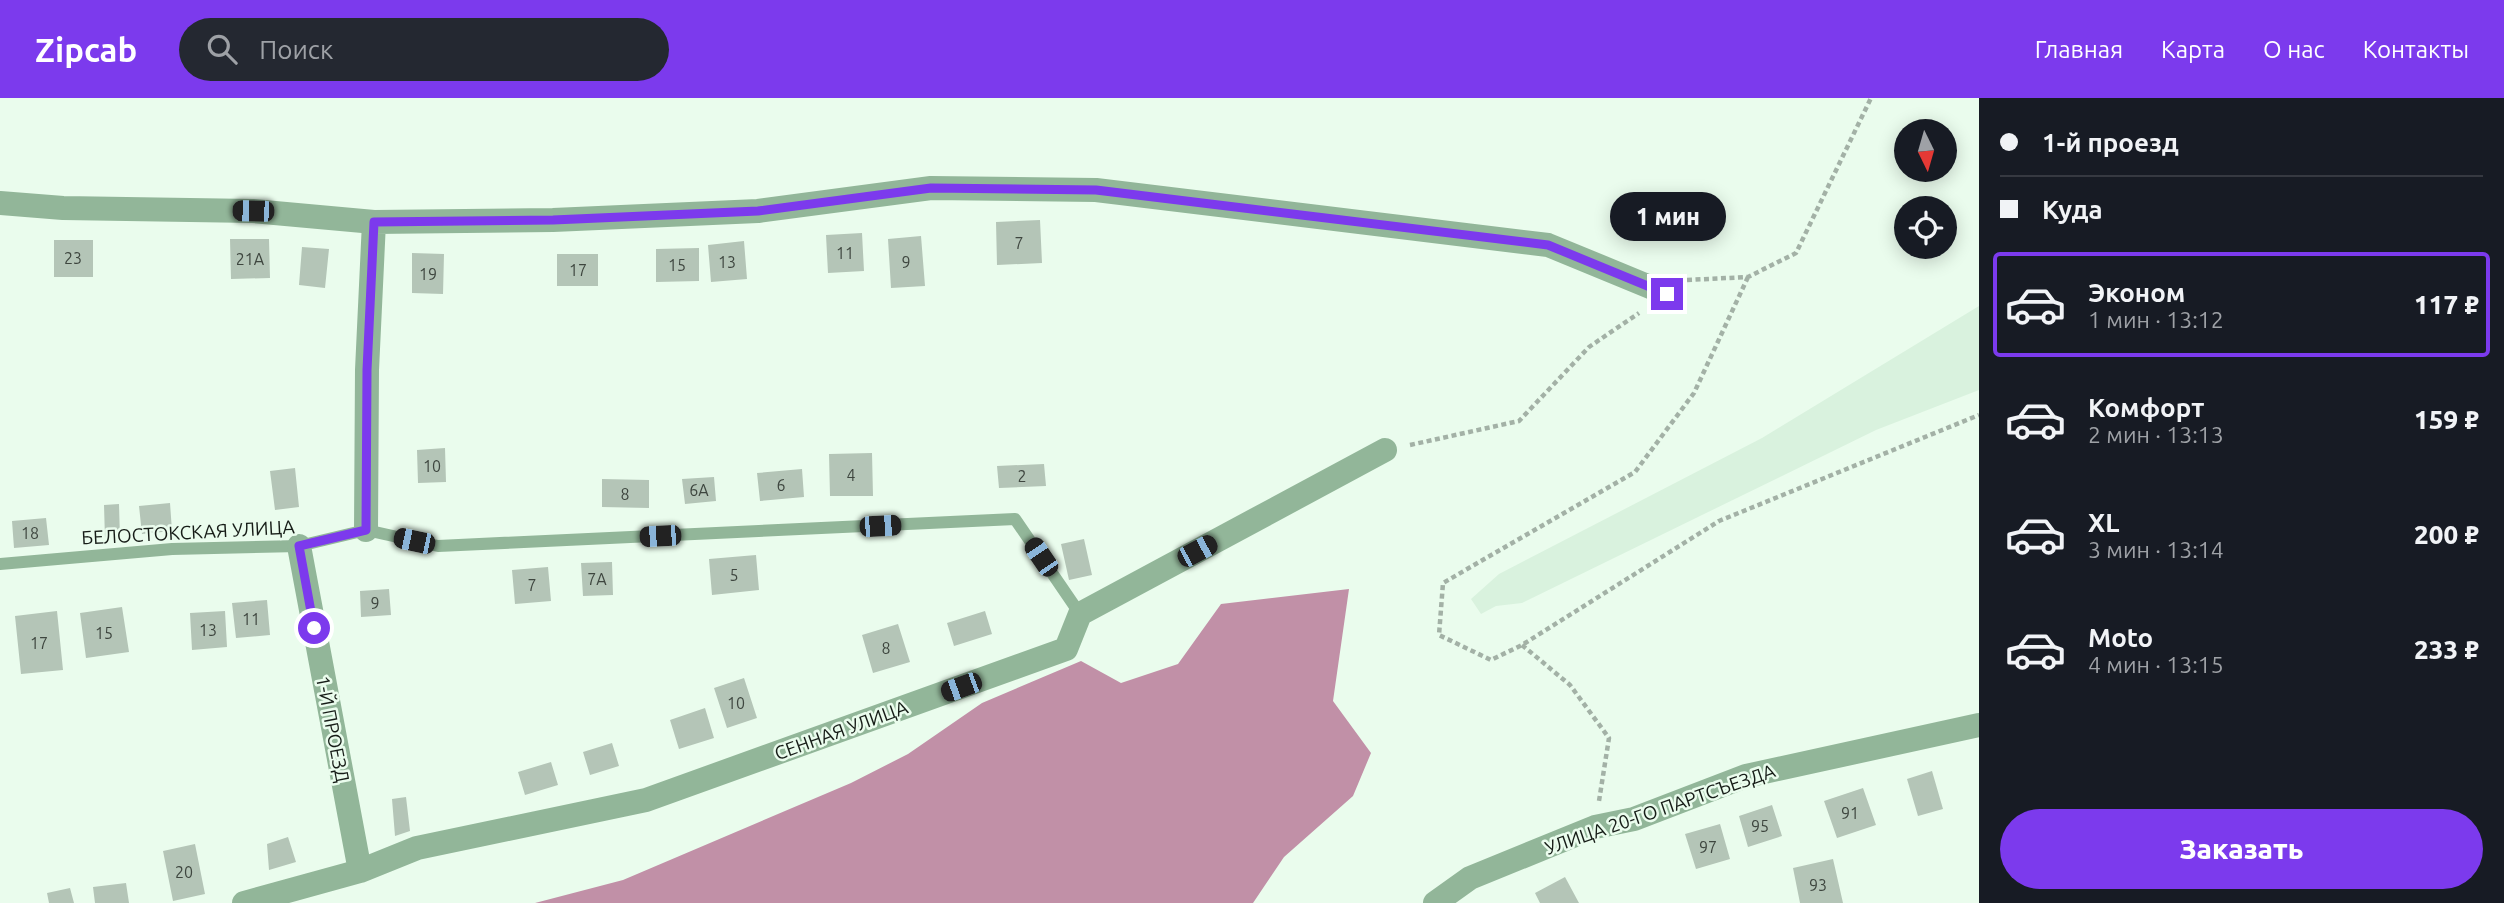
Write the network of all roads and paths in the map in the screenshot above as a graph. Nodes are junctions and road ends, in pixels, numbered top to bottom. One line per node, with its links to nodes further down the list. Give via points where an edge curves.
1 (1871, 98): 4 (path, via 1796,253)
2 (0, 203): 3 (street, via 253,211)
3 (374, 222): 5 (street, via 758,211 931,188 1096,190 1548,245); 8 (street)
4 (1748, 277): 5 (path, via 1690,278); 12 (path, via 1694,393 1635,472 1443,583 1439,635 1491,660)
5 (1667, 294): 7 (path, via 1589,347 1519,421)
6 (1979, 415): 12 (path, via 1720,521)
7 (1385, 450): 11 (street)
8 (366, 530): 9 (lane, БЕЛОСТОКСКАЯ УЛИЦА); 11 (lane, БЕЛОСТОКСКАЯ УЛИЦА, via 438,546 1015,519)
9 (299, 546): 10 (lane, БЕЛОСТОКСКАЯ УЛИЦА, via 172,548); 15 (street, 1-Й ПРОЕЗД)
10 (0, 564)
11 (1080, 614): 15 (street, СЕННАЯ УЛИЦА, via 1066,649 646,800 416,848)
12 (1522, 645): 14 (path, via 1570,685 1609,738)
13 (1979, 725): 14 (street, УЛИЦА 20-ГО ПАРТСЪЕЗДА, via 1746,776 1634,819)
14 (1595, 827): 17 (street, УЛИЦА 20-ГО ПАРТСЪЕЗДА, via 1470,878)
15 (360, 871): 16 (street, СЕННАЯ УЛИЦА)
16 (244, 903)
17 (1434, 903)

